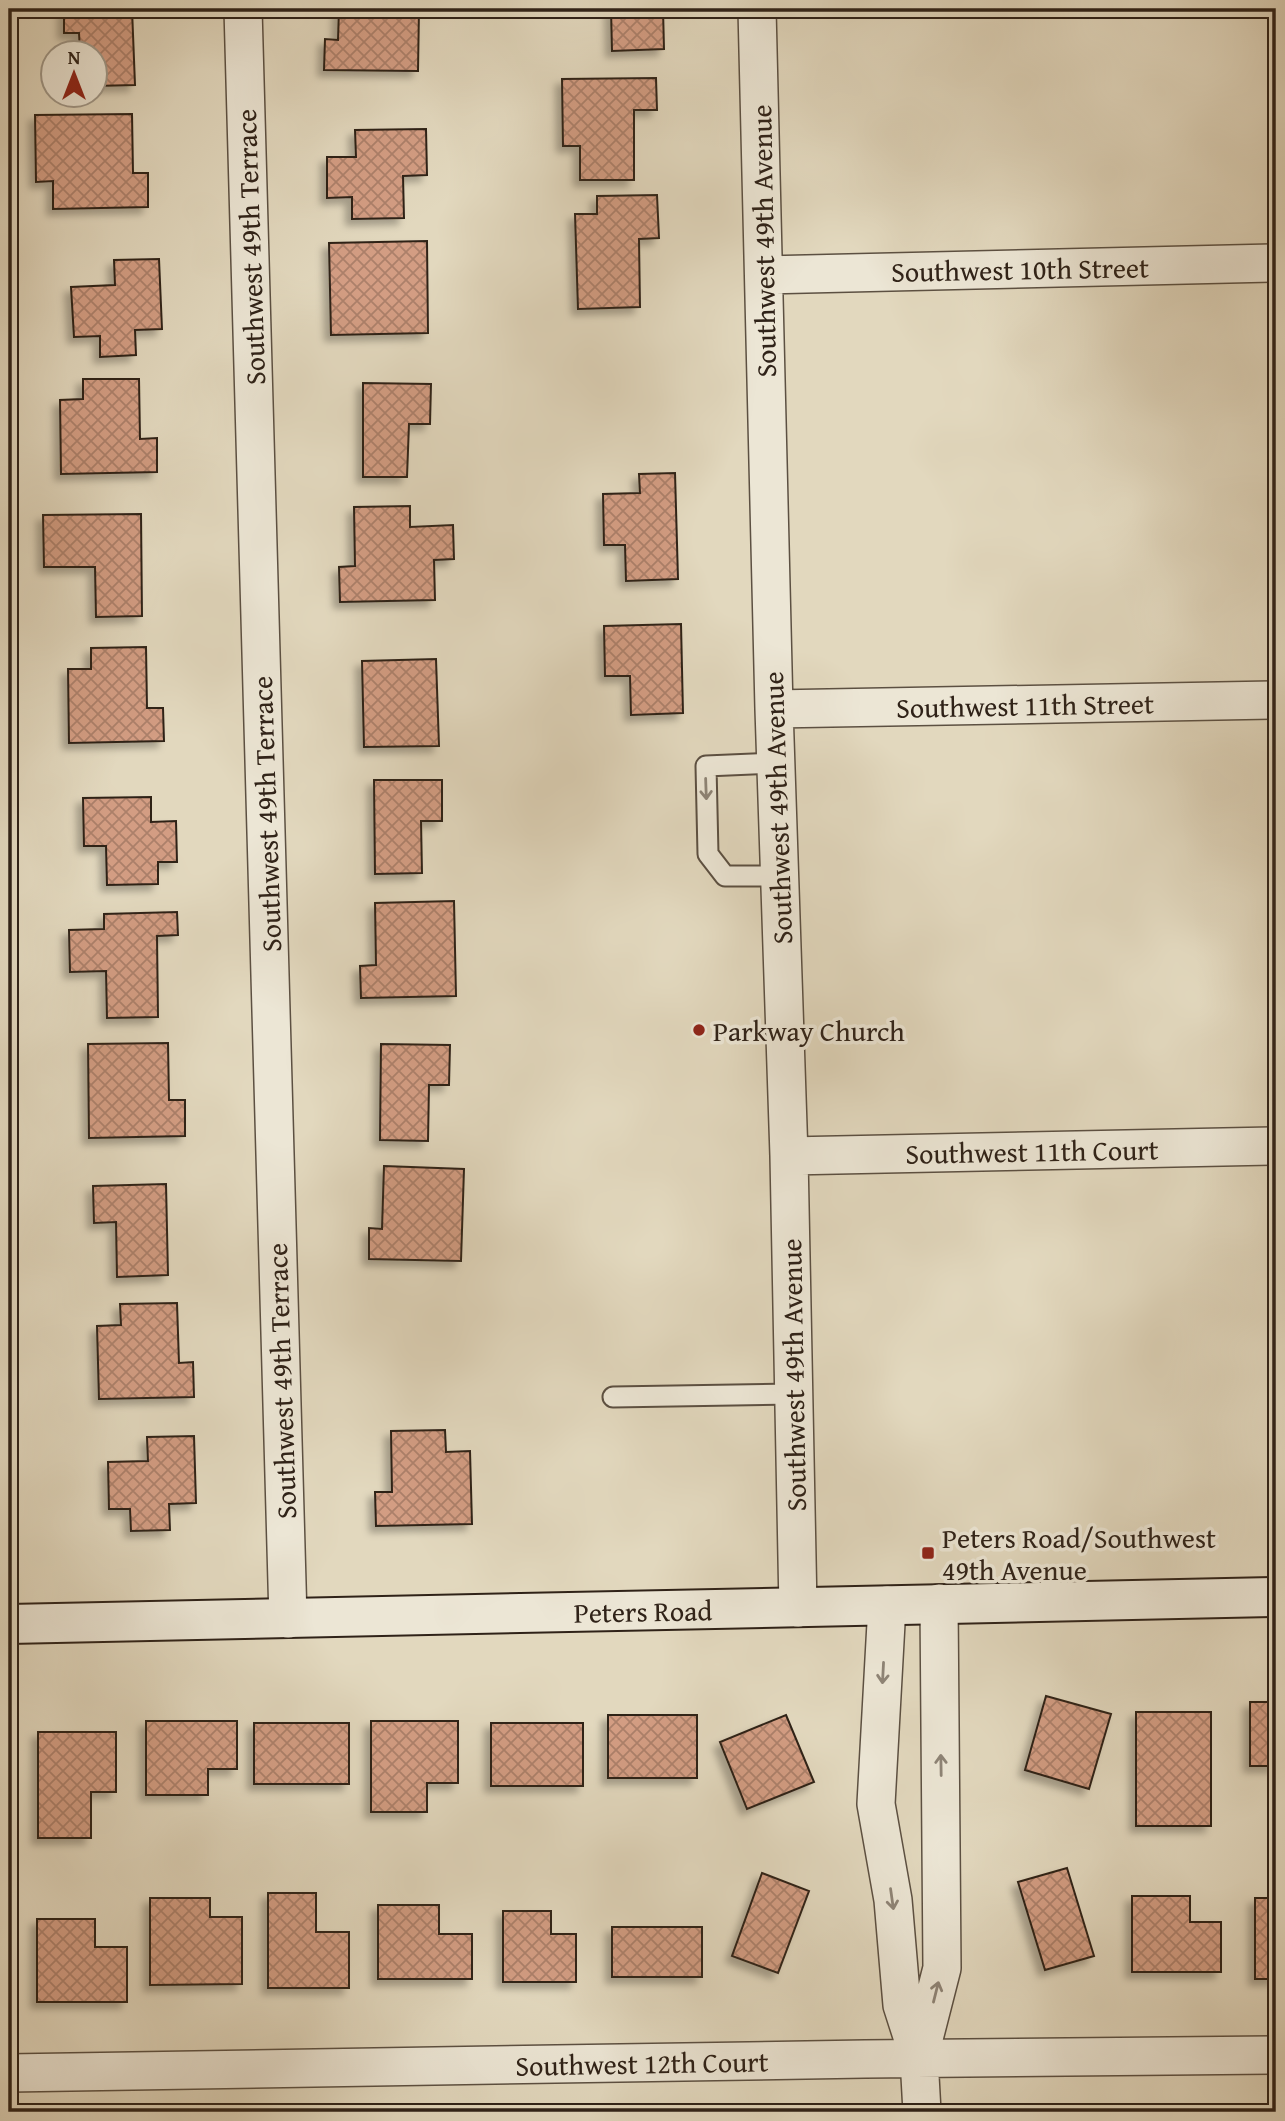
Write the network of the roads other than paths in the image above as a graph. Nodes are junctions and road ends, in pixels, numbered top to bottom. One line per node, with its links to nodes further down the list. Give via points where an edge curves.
1 (243, 9): 17 (street, Southwest 49th Terrace)
2 (757, 9): 4 (street, Southwest 49th Avenue)
3 (1276, 263): 4 (street, Southwest 10th Street)
4 (764, 275): 6 (street, Southwest 49th Avenue)
5 (1276, 700): 6 (street, Southwest 11th Street)
6 (774, 709): 7 (street, Southwest 49th Avenue)
7 (776, 763): 8 (street, Southwest 49th Avenue); 8 (lane, one-way to 8, via 706,766 708,854 725,876)
8 (779, 876): 10 (street, Southwest 49th Avenue)
9 (1276, 1146): 10 (street, Southwest 11th Court)
10 (789, 1156): 11 (street, Southwest 49th Avenue)
11 (793, 1394): 12 (lane); 16 (street, Southwest 49th Avenue)
12 (613, 1397)
13 (1276, 1597): 14 (main road, Peters Road)
14 (939, 1603): 15 (main road, Peters Road); 20 (street, one-way to 14, via 942,1968)
15 (887, 1605): 16 (main road, Peters Road); 20 (street, one-way to 20, via 876,1804 893,1900 902,2005)
16 (798, 1608): 17 (main road, Peters Road)
17 (288, 1619): 18 (main road, Peters Road)
18 (9, 1624)
19 (1276, 2055): 20 (street, Southwest 12th Court)
20 (919, 2058): 21 (street, Southwest 12th Court); 22 (street)
21 (9, 2074)
22 (922, 2112)

